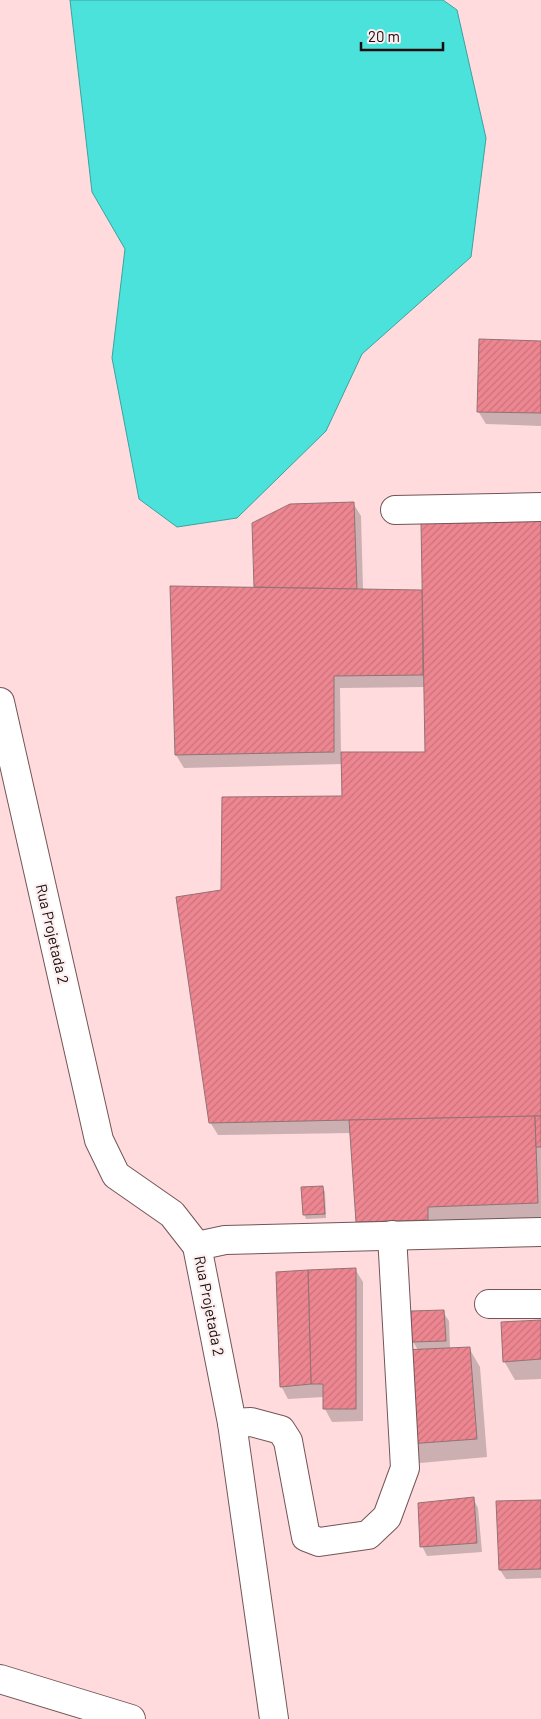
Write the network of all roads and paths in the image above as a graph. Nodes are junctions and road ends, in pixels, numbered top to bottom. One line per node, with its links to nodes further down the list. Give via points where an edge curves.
1 (541, 507): 2 (street)
2 (395, 510)
3 (0, 702): 6 (street, Rua Projetada 2, via 99,1140 116,1175 172,1214)
4 (541, 1232): 5 (street)
5 (392, 1234): 6 (street, via 225,1240); 9 (street, via 404,1468 387,1517 368,1534 319,1542 306,1537 288,1441 281,1430 251,1422)
6 (197, 1246): 9 (street, Rua Projetada 2)
7 (489, 1304): 8 (street)
8 (541, 1304)
9 (232, 1423): 13 (street, Rua Projetada 2)
10 (0, 1680): 11 (street)
11 (64, 1709): 12 (street)
12 (131, 1719)
13 (274, 1719)

